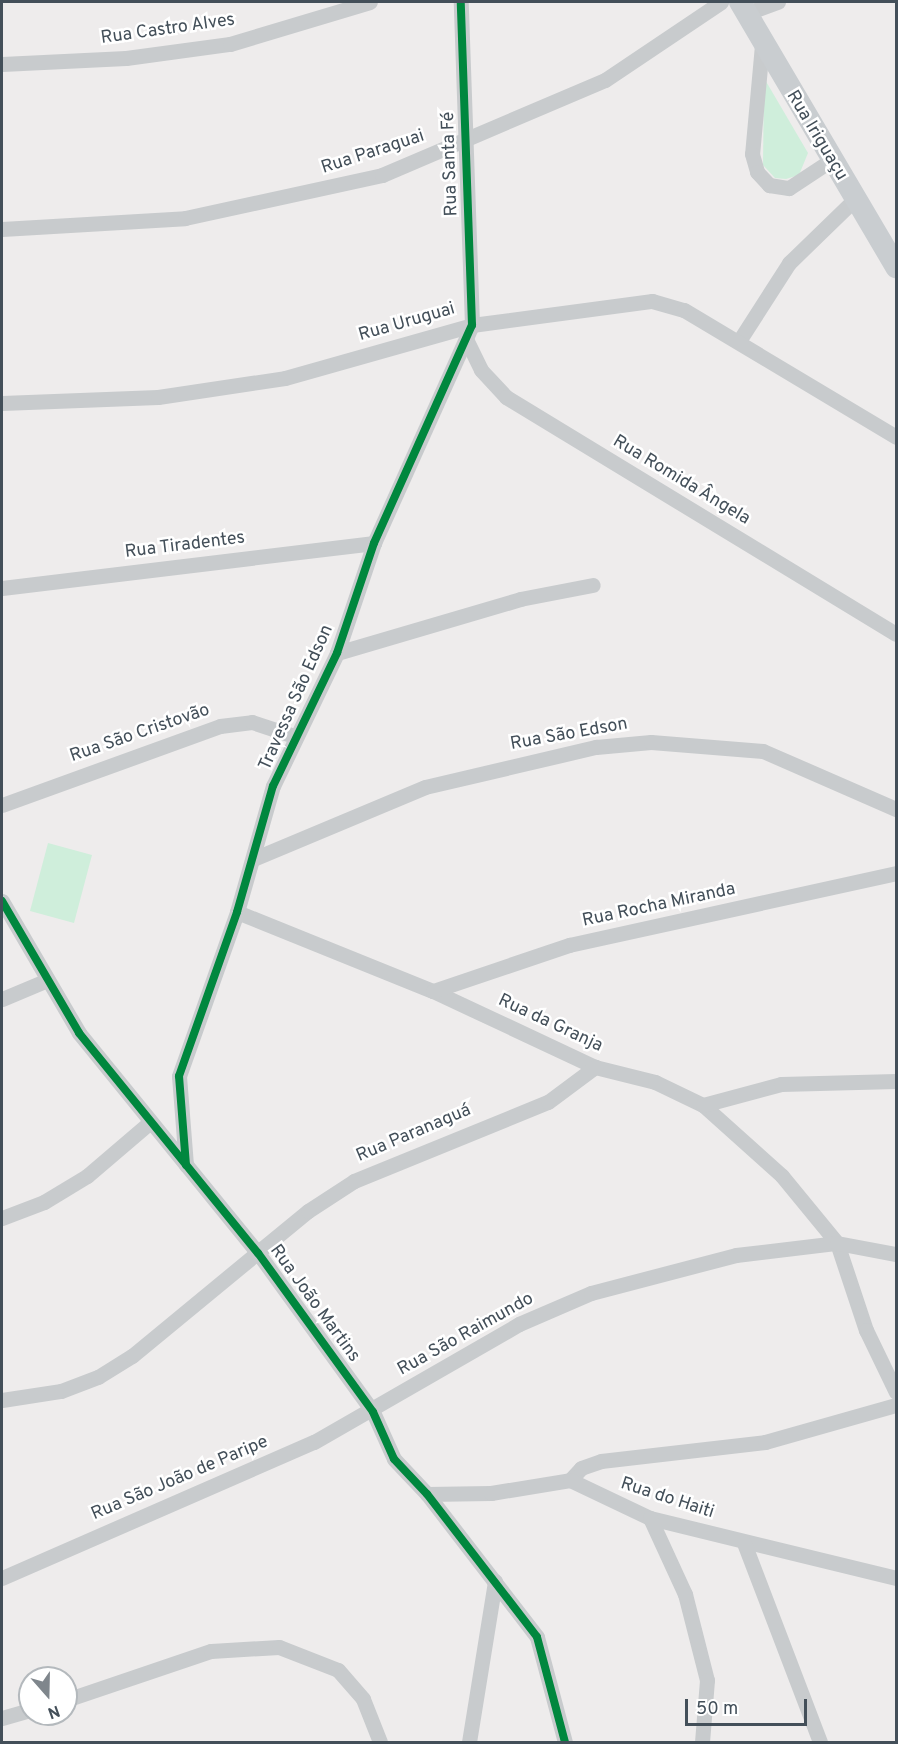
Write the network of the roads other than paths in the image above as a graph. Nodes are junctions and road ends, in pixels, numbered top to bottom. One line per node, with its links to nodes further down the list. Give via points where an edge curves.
1 (370, 2): 7 (street, Rua Castro Alves, via 230,44 126,58)
2 (461, 2): 8 (street, Rua Santa Fé)
3 (721, 2): 8 (street, Rua Paraguai, via 605,80)
4 (778, 2): 5 (street)
5 (744, 7): 6 (main road, Rua Iriguaçu)
6 (762, 45): 9 (main road, Rua Iriguaçu); 9 (street, via 753,154 757,172 769,185 789,188)
7 (2, 64)
8 (465, 142): 11 (street, Rua Paraguai, via 362,180 185,218); 13 (street, Rua Santa Fé)
9 (830, 161): 10 (main road, Rua Iriguaçu)
10 (854, 200): 12 (main road, Rua Iriguaçu); 14 (street, via 789,263)
11 (2, 229)
12 (897, 267)
13 (469, 332): 14 (street, Rua Uruguai, via 652,301 684,310); 15 (street, Rua Uruguai, via 285,378 158,397); 17 (street, Travessa São Edson); 20 (street, Rua Romida Ângela, via 481,370 506,397)
14 (739, 341): 16 (street, Rua Uruguai)
15 (2, 404)
16 (897, 437)
17 (374, 543): 19 (street, Rua Tiradentes); 21 (street, Travessa São Edson)
18 (593, 585): 21 (street, Travessa São Edson, via 520,599)
19 (2, 588)
20 (897, 634)
21 (337, 653): 22 (street, Travessa São Edson)
22 (294, 736): 23 (street, Rua São Cristovão, via 252,722 220,726); 25 (street, Travessa São Edson)
23 (2, 805)
24 (897, 809): 25 (street, Rua São Edson, via 763,751 651,742 585,749 425,787)
25 (253, 859): 28 (street, Travessa São Edson)
26 (897, 873): 30 (street, Rua Rocha Miranda, via 569,945)
27 (2, 901): 29 (street, Rua João Martins)
28 (237, 912): 30 (street, Rua da Granja); 36 (street, Travessa São Edson, via 179,1076)
29 (45, 981): 31 (street); 35 (street, Rua João Martins)
30 (433, 991): 32 (street, Rua da Granja)
31 (2, 999)
32 (595, 1067): 34 (street, Rua da Granja, via 655,1082); 39 (street, Rua Paranaguá, via 549,1102 354,1181)
33 (897, 1081): 34 (street, via 781,1084)
34 (704, 1105): 38 (street, Rua da Granja, via 782,1176)
35 (149, 1124): 36 (street, Rua João Martins); 37 (street, via 87,1176 45,1202)
36 (186, 1165): 39 (street, Rua João Martins)
37 (2, 1218)
38 (837, 1243): 40 (street, Rua São Raimundo); 41 (street, via 866,1330); 44 (street, Rua São Raimundo, via 687,1263 591,1293 519,1324)
39 (258, 1253): 42 (street, Rua Paranaguá, via 132,1356 98,1377 61,1391); 44 (street, Rua João Martins)
40 (897, 1254)
41 (897, 1392)
42 (2, 1400)
43 (897, 1405): 45 (street, via 765,1442 601,1461 580,1468)
44 (373, 1412): 46 (street, Rua João Martins, via 394,1460); 49 (street, Rua São João de Paripe)
45 (570, 1480): 46 (street, via 491,1493); 47 (street, Rua do Haiti)
46 (427, 1494): 51 (street, Rua João Martins)
47 (650, 1518): 48 (street, Rua do Haiti); 58 (street, via 685,1594 707,1680)
48 (744, 1543): 50 (street, Rua do Haiti); 59 (street)
49 (2, 1578)
50 (897, 1578)
51 (495, 1581): 56 (street); 57 (street, Rua João Martins, via 537,1637)
52 (78, 1696): 55 (street, via 211,1651 279,1647 338,1670 363,1699)
53 (18, 1713): 54 (street)
54 (2, 1718)
55 (380, 1743)
56 (468, 1743)
57 (564, 1743)
58 (702, 1743)
59 (820, 1743)

